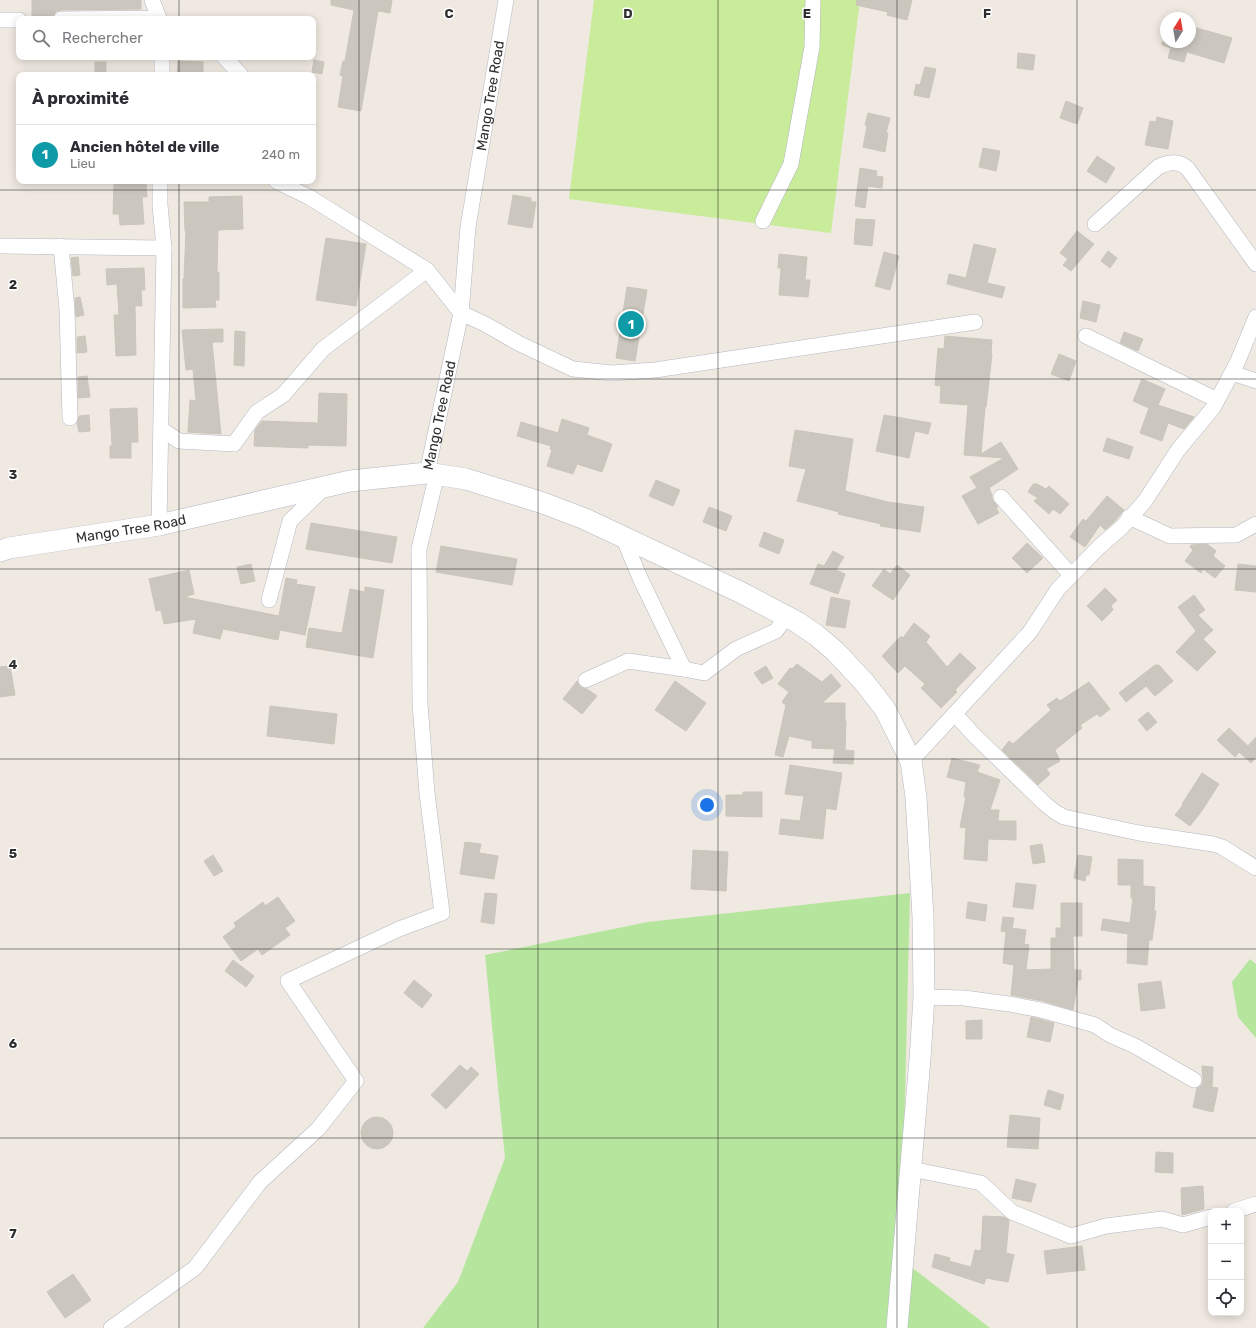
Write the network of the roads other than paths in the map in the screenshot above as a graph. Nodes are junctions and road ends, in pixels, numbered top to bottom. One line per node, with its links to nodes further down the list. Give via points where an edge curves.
1 (152, 0): 4 (street)
2 (506, 0): 20 (street, Mango Tree Road, via 468,227)
3 (813, 0): 13 (street, via 812,47 792,164)
4 (161, 16)
5 (0, 20): 6 (street)
6 (16, 20)
7 (162, 60): 9 (street)
8 (227, 60): 10 (street)
9 (162, 72)
10 (238, 72)
11 (160, 184): 17 (street)
12 (282, 184): 19 (street, via 309,197)
13 (762, 221)
14 (1095, 224): 18 (street, via 1158,167 1178,163 1188,169)
15 (0, 246): 16 (street)
16 (61, 246): 17 (street); 27 (street, via 67,310)
17 (164, 248): 28 (street)
18 (1256, 264)
19 (427, 270): 20 (street); 28 (street, via 323,349 283,395 257,412 234,444 179,441)
20 (461, 314): 22 (street, via 573,369 612,373 717,362); 29 (street, Mango Tree Road)
21 (1256, 317): 24 (street)
22 (975, 322)
23 (1086, 336): 26 (street)
24 (1232, 373): 25 (street); 26 (street)
25 (1256, 381)
26 (1217, 400): 32 (street, via 1178,450 1145,500)
27 (70, 418)
28 (161, 429): 34 (street)
29 (432, 474): 30 (main road, Mango Tree Road, via 350,481); 35 (main road, via 466,478 543,503); 51 (street, via 419,549 420,704 427,793 442,913 399,929 288,982 356,1081 318,1129 260,1182 195,1268)
30 (326, 487): 34 (main road, Mango Tree Road); 38 (street, via 290,521)
31 (1001, 497): 37 (street)
32 (1129, 517): 33 (street, via 1170,536 1236,535); 37 (street, via 1122,527)
33 (1256, 524)
34 (159, 525): 36 (main road, Mango Tree Road)
35 (623, 537): 39 (main road); 40 (street)
36 (0, 551)
37 (1071, 576): 42 (street, via 1058,589 1030,632)
38 (269, 600)
39 (786, 616): 40 (street, via 776,631 736,650 704,673); 43 (main road, via 835,651 864,682 885,709)
40 (684, 669): 41 (street, via 628,661)
41 (586, 680)
42 (955, 714): 43 (street); 44 (street, via 1007,767 1060,814 1105,826 1213,844)
43 (911, 761): 45 (main road, via 916,797)
44 (1256, 868)
45 (924, 997): 46 (street, via 964,998 1009,1004 1095,1025); 47 (main road)
46 (1194, 1080)
47 (911, 1169): 50 (street, via 981,1183 1012,1212 1071,1236 1106,1226 1162,1219 1183,1225); 52 (main road)
48 (1256, 1204): 49 (street)
49 (1243, 1208)
50 (1208, 1218)
51 (111, 1328)
52 (897, 1328)

